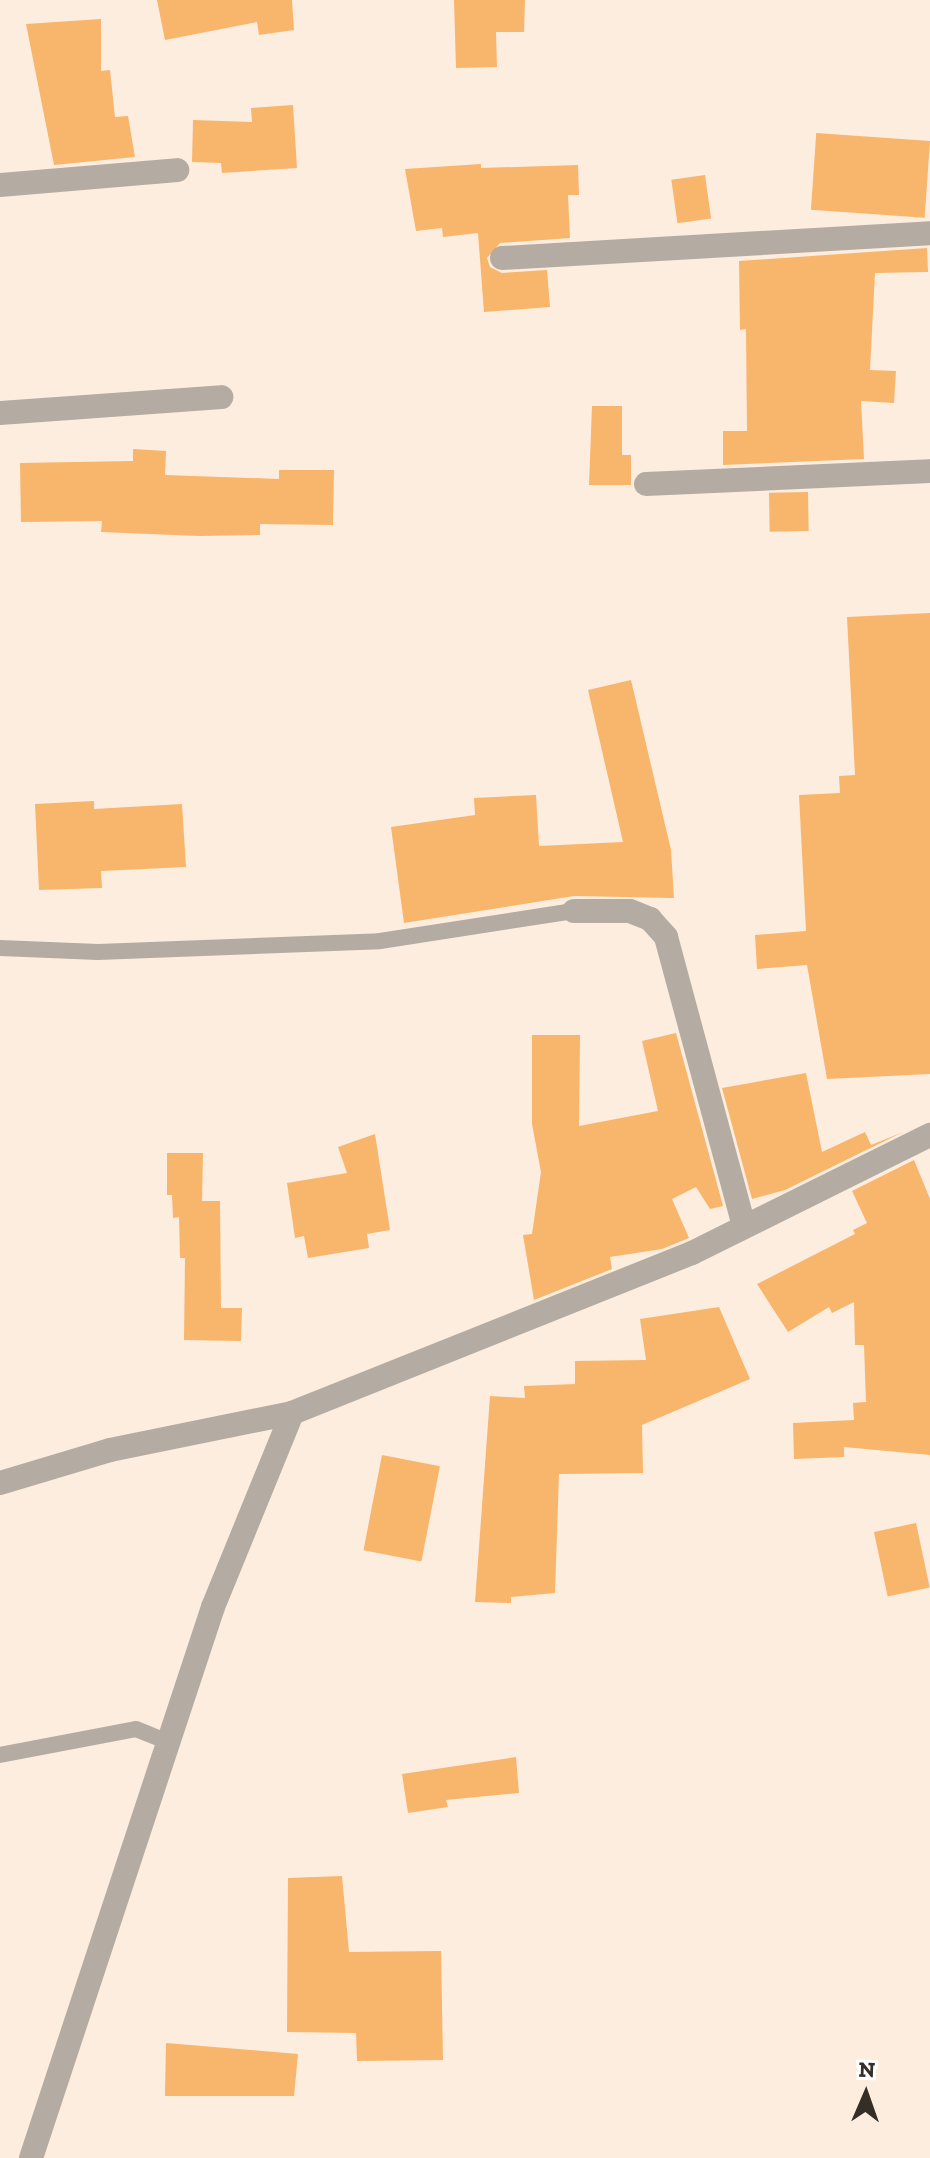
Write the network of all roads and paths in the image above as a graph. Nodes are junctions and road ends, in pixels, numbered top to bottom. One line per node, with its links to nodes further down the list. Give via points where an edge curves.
1 (177, 170): 2 (street)
2 (0, 185)
3 (930, 233): 4 (street)
4 (502, 258)
5 (221, 397): 6 (street)
6 (0, 413)
7 (930, 471): 8 (street)
8 (646, 484)
9 (574, 911): 10 (lane, via 380,941 98,952); 12 (street, via 630,911 650,919 666,937)
10 (0, 948)
11 (930, 1135): 12 (street)
12 (744, 1227): 13 (street)
13 (292, 1413): 14 (street, via 110,1450); 15 (street, via 213,1607)
14 (0, 1483)
15 (169, 1742): 16 (lane, via 136,1729); 17 (street)
16 (0, 1755)
17 (31, 2158)

